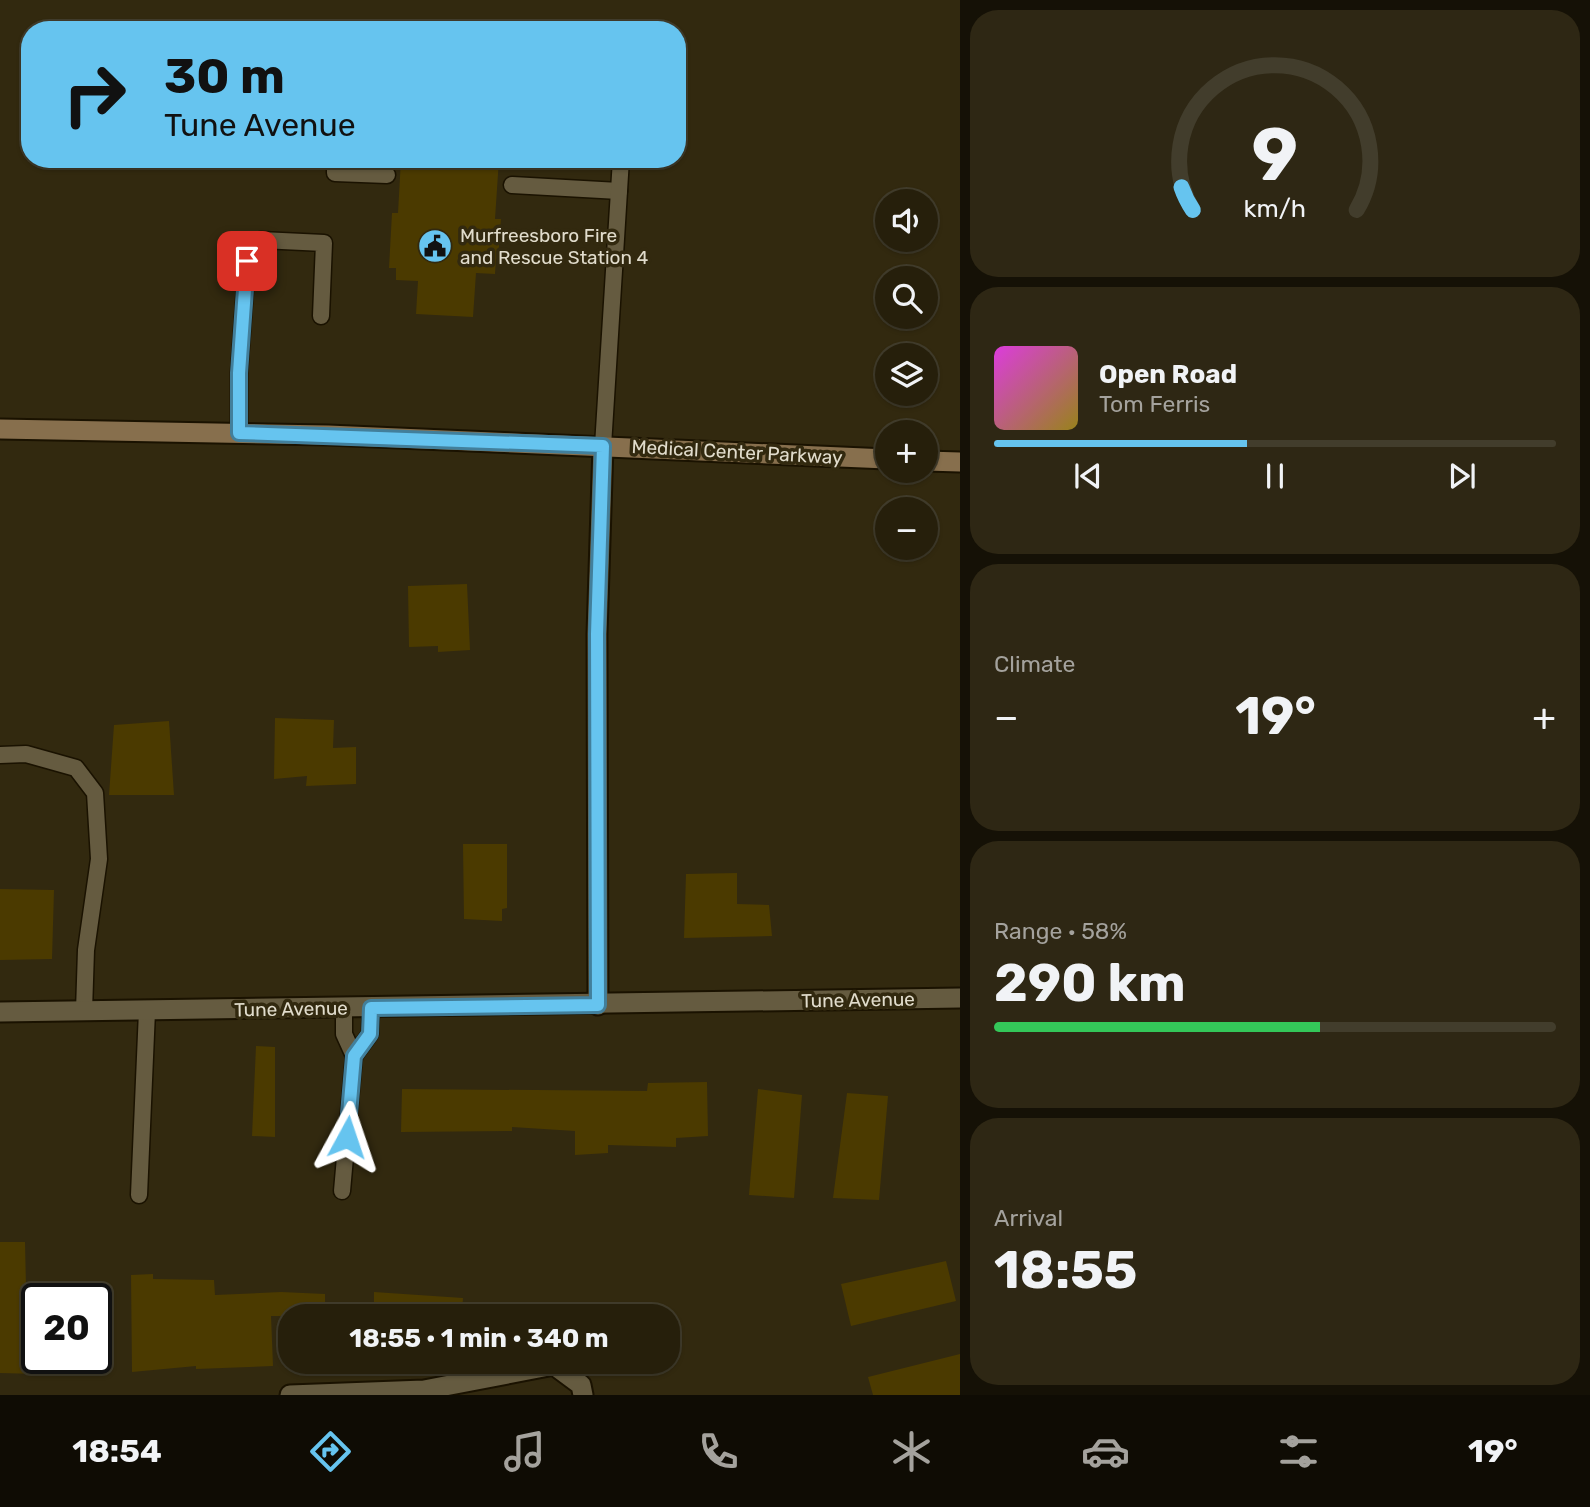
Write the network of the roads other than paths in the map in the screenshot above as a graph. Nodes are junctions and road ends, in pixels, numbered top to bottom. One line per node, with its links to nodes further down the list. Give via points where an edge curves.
1 (335, 168): 3 (lane, via 335,173)
2 (620, 168): 5 (lane)
3 (387, 175)
4 (512, 185): 5 (lane)
5 (619, 191): 9 (lane)
6 (321, 316): 8 (lane, via 324,243 261,240 247,261)
7 (0, 429): 8 (main road, Medical Center Parkway)
8 (239, 433): 9 (main road, Medical Center Parkway)
9 (603, 446): 10 (main road, Medical Center Parkway); 15 (street, via 597,634)
10 (875, 458)
11 (938, 461): 12 (main road)
12 (960, 462)
13 (0, 755): 18 (lane, via 26,754 76,768 95,793 99,859 86,950)
14 (957, 1003): 15 (street, Tune Avenue)
15 (598, 1005): 17 (street, Tune Avenue)
16 (344, 1008): 17 (street, Tune Avenue); 19 (street, Tune Avenue); 21 (lane, via 344,1034)
17 (371, 1008): 21 (lane, via 370,1034)
18 (84, 1011): 19 (street, Tune Avenue); 20 (street, Tune Avenue)
19 (147, 1011): 23 (lane)
20 (0, 1012)
21 (354, 1056): 22 (lane)
22 (342, 1191)
23 (139, 1195)
24 (393, 1393): 25 (street); 26 (street, via 554,1365 581,1385)
25 (290, 1395)
26 (583, 1395)

